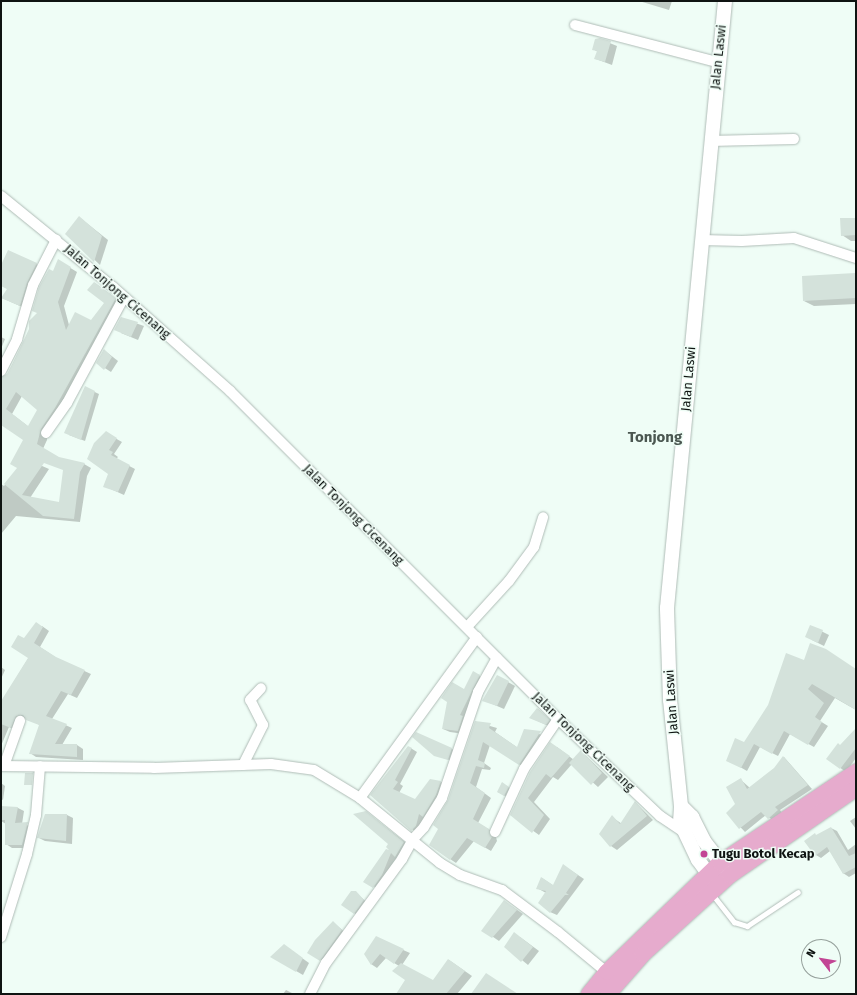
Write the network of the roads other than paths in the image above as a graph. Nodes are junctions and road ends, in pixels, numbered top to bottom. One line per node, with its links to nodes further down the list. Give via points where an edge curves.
1 (725, 1): 3 (main road, Jalan Laswi)
2 (575, 25): 3 (street)
3 (717, 62): 5 (main road, Jalan Laswi)
4 (794, 139): 5 (street)
5 (710, 141): 8 (main road, Jalan Laswi)
6 (1, 196): 7 (street, Jalan Tonjong Cicenang)
7 (56, 240): 10 (street, Jalan Tonjong Cicenang); 11 (street, via 33,285 17,339)
8 (701, 240): 9 (street, via 794,238); 27 (main road, Jalan Laswi, via 667,608 670,700 681,806 692,817)
9 (856, 258)
10 (124, 297): 12 (street, via 67,403); 14 (street, Jalan Tonjong Cicenang, via 230,391)
11 (1, 370)
12 (46, 433)
13 (543, 517): 14 (street, via 534,547 509,581)
14 (467, 626): 15 (street, Jalan Tonjong Cicenang)
15 (477, 637): 16 (street, Jalan Tonjong Cicenang); 25 (street)
16 (497, 658): 18 (street, Jalan Tonjong Cicenang); 28 (street, via 478,692 442,798 424,828)
17 (261, 688): 20 (street, via 250,700 263,726)
18 (558, 719): 26 (street, via 524,769); 27 (street, Jalan Tonjong Cicenang, via 640,798)
19 (20, 721): 21 (street)
20 (243, 765): 22 (street, via 154,768); 25 (street, via 272,764 314,770)
21 (2, 766): 22 (street)
22 (40, 766): 34 (street, via 36,815 28,854)
23 (856, 772): 29 (main road)
24 (856, 788): 31 (main road)
25 (360, 798): 28 (street)
26 (495, 832)
27 (692, 833): 29 (main road, Jalan Laswi); 30 (main road, Jalan Laswi)
28 (413, 839): 35 (street, via 440,863 460,875 502,890 558,932); 36 (street, via 402,859 326,963)
29 (720, 863): 30 (main road); 31 (main road, Jalan Laswi)
30 (707, 873): 32 (main road, Jalan Laswi); 35 (main road)
31 (730, 875): 32 (main road)
32 (714, 890): 33 (lane, via 734,922 747,926); 35 (main road)
33 (798, 892)
34 (1, 937)
35 (611, 983): 37 (main road)
36 (310, 994)
37 (589, 994)

